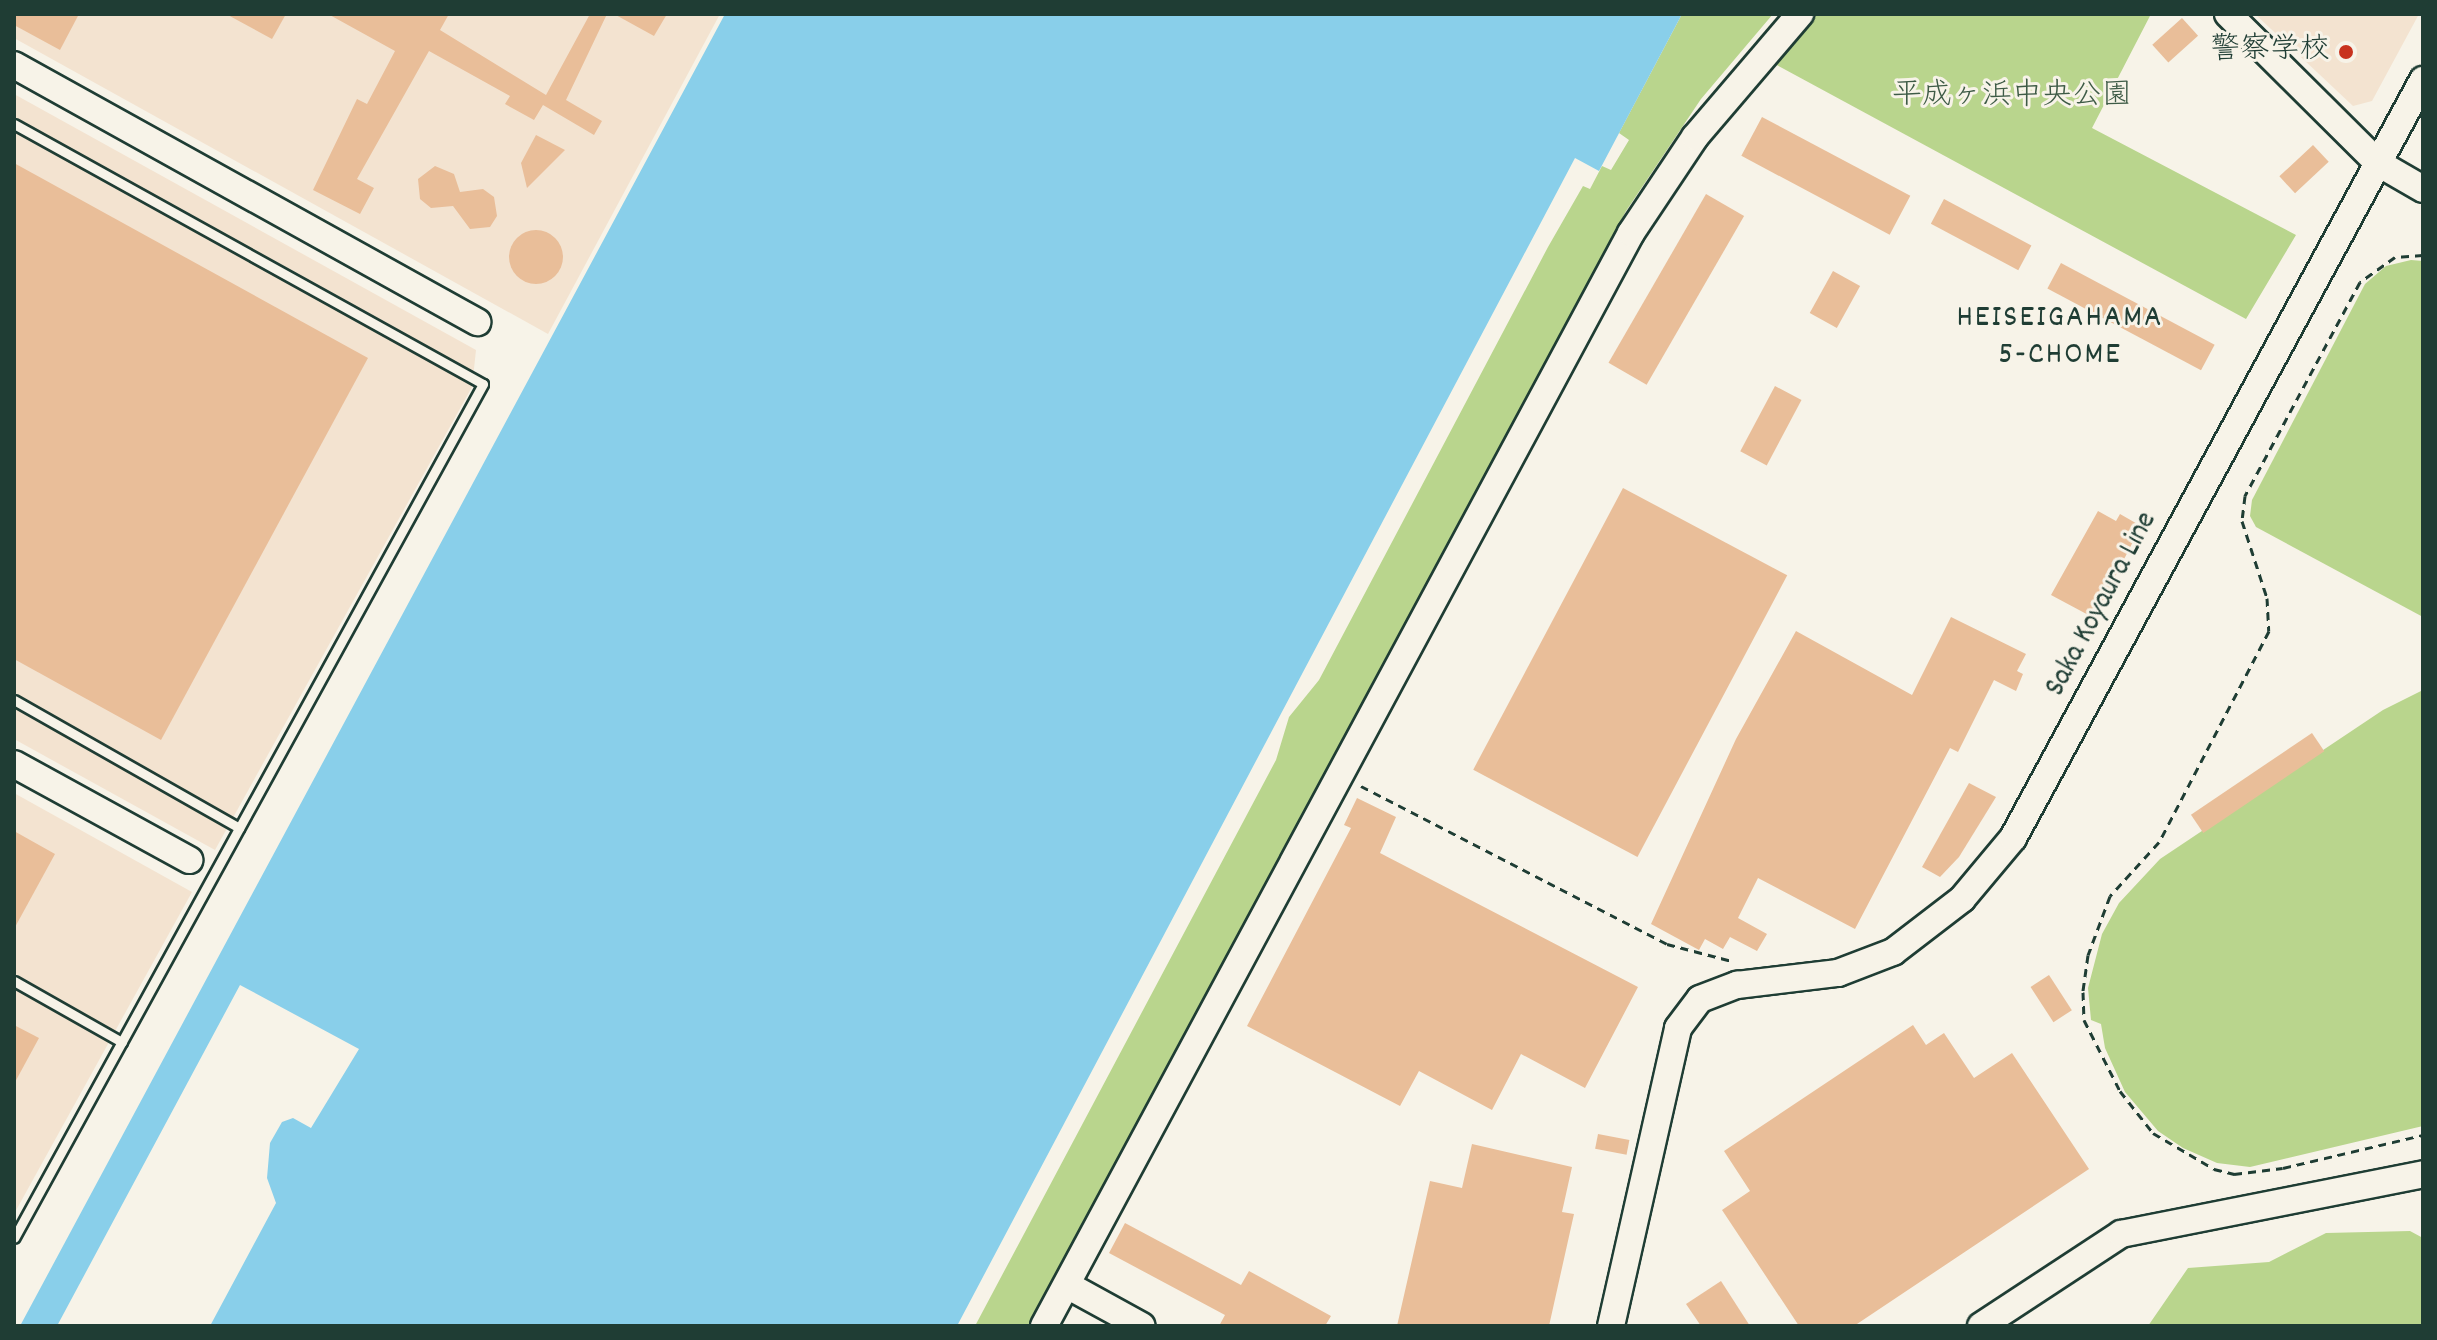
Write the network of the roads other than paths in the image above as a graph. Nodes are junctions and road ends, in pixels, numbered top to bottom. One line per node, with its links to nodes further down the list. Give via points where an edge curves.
1 (1800, 14): 17 (street, via 1695,137 1631,233)
2 (2228, 14): 6 (street)
3 (14, 65): 8 (street)
4 (2423, 80): 6 (street, Saka Koyaura Line)
5 (14, 124): 11 (lane, via 483,384)
6 (2378, 163): 7 (street); 20 (street, Saka Koyaura Line, via 2013,838 1962,899 1925,933 1893,952 1838,973 1737,985 1700,999 1678,1028)
7 (2423, 189)
8 (477, 322)
9 (14, 700): 11 (lane)
10 (14, 764): 12 (street)
11 (239, 828): 14 (lane)
12 (189, 860)
13 (14, 981): 14 (lane)
14 (122, 1042): 16 (lane)
15 (2423, 1174): 21 (street, via 2121,1234)
16 (14, 1238)
17 (1067, 1285): 18 (street); 19 (street)
18 (1044, 1326)
19 (1142, 1326)
20 (1611, 1326)
21 (1981, 1326)

